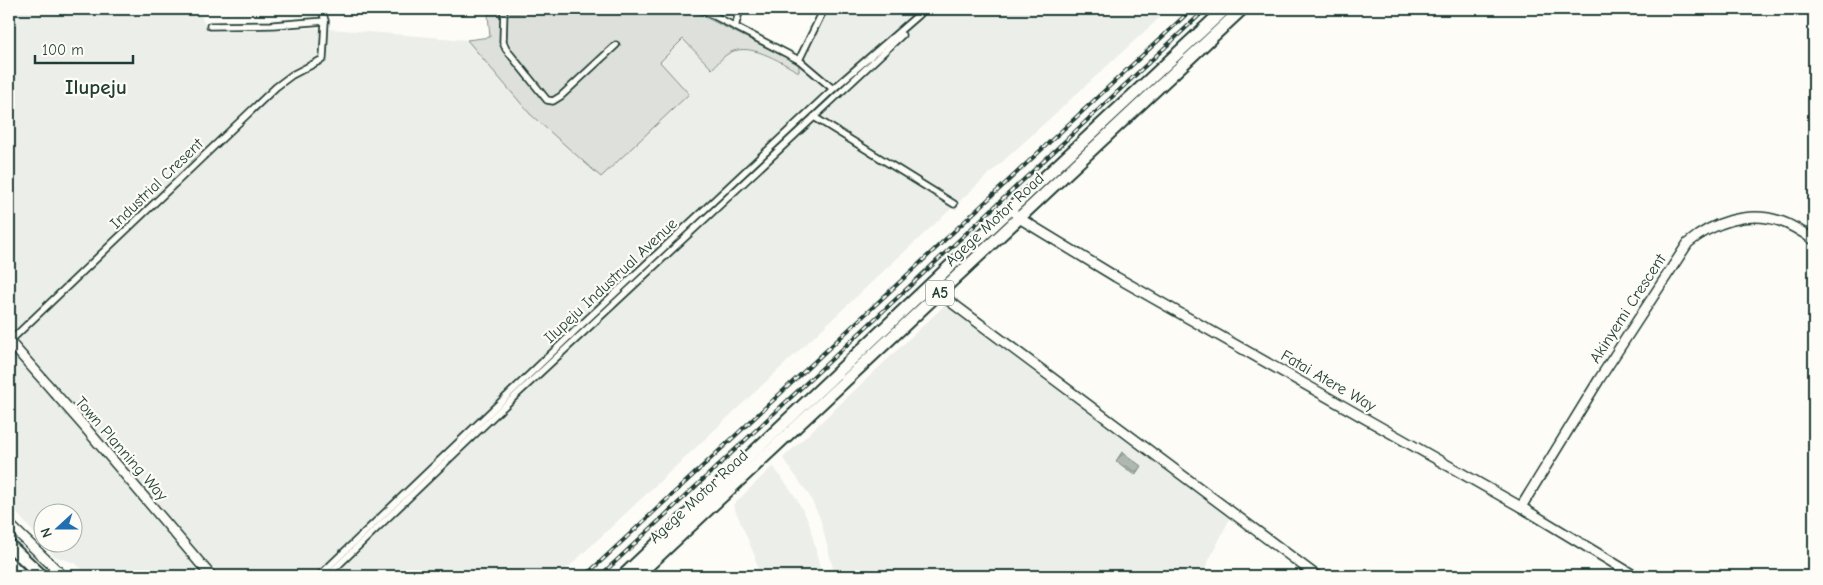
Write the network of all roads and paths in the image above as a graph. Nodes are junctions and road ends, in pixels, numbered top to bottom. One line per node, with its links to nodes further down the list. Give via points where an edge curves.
1 (322, 9): 10 (street)
2 (504, 9): 13 (street, via 503,42 506,49 547,100 561,96)
3 (701, 9): 12 (street)
4 (740, 9): 12 (street)
5 (824, 9): 14 (street)
6 (925, 9): 15 (street, Ilupeju Industrual Avenue)
7 (930, 9): 16 (street, Ilupeju Industrual Avenue)
8 (1225, 9): 18 (highway, Agege Motor Road / A5)
9 (1242, 9): 19 (highway, Agege Motor Road / A5)
10 (325, 21): 11 (street); 22 (street, Industrial Cresent, via 323,59 276,87)
11 (210, 26)
12 (735, 27): 14 (street)
13 (616, 45)
14 (799, 60): 15 (street)
15 (833, 89): 31 (street, Ilupeju Industrual Avenue)
16 (814, 117): 17 (street); 32 (street, Ilupeju Industrual Avenue)
17 (954, 204)
18 (1010, 209): 19 (street, Fatai Atere Way); 33 (highway, Agege Motor Road / A5)
19 (1019, 218): 21 (highway, Agege Motor Road / A5); 23 (street, Fatai Atere Way, via 1116,277)
20 (1814, 240): 23 (street, Akinyemi Crescent, via 1779,221 1760,218 1719,224 1688,243 1604,370)
21 (940, 294): 34 (highway, Agege Motor Road / A5); 35 (street)
22 (9, 341): 30 (street, Town Planning Way)
23 (1520, 507): 36 (street, Fatai Atere Way)
24 (9, 524): 29 (street)
25 (9, 545): 28 (highway)
26 (9, 563): 27 (highway)
27 (22, 576)
28 (42, 576)
29 (63, 576)
30 (211, 576)
31 (319, 576)
32 (327, 576)
33 (622, 576)
34 (637, 576)
35 (1317, 576)
36 (1634, 576)

